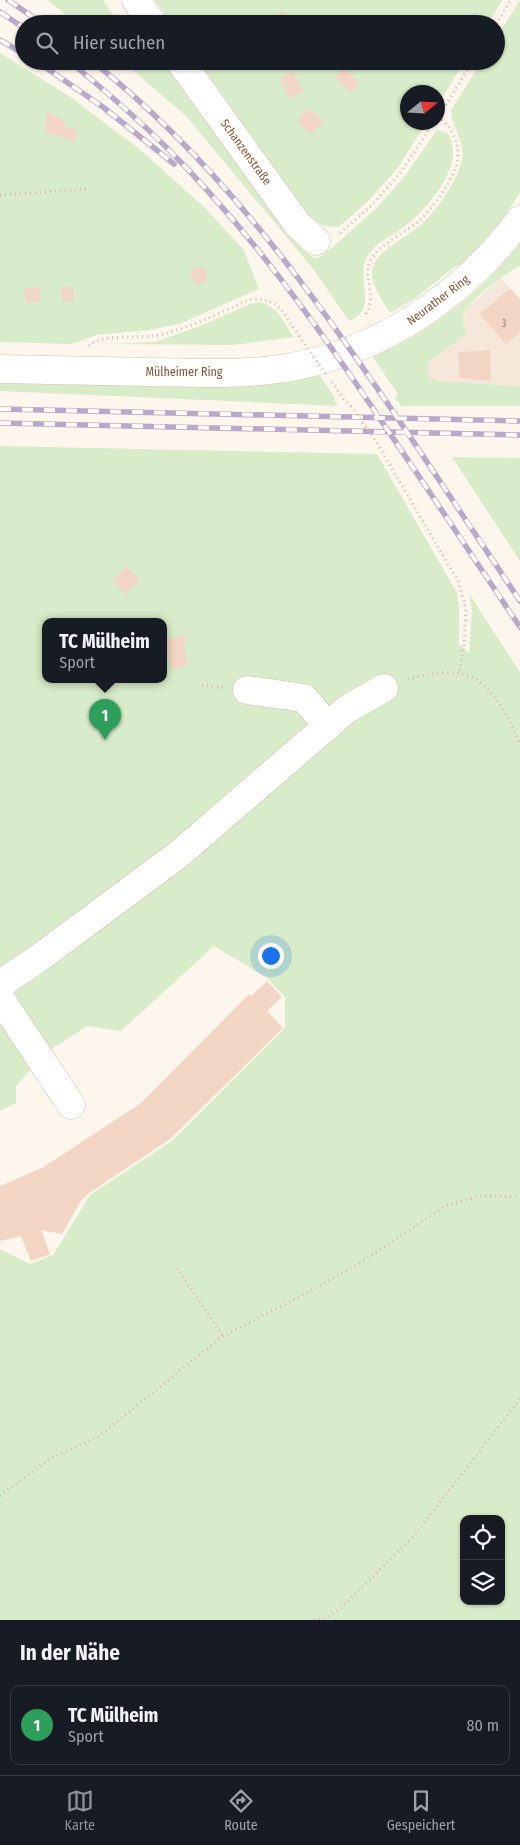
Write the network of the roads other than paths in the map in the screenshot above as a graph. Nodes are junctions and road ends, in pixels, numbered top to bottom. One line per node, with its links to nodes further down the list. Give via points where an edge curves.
1 (136, 0): 2 (street)
2 (147, 15)
3 (186, 70): 5 (street, Schanzenstraße, via 298,225)
4 (520, 220): 6 (street, Neurather Ring, via 496,250 446,298 400,328)
5 (316, 240)
6 (365, 344): 7 (street, Mülheimer Ring, via 310,363 251,371)
7 (0, 369)
8 (384, 688): 10 (street, via 348,709)
9 (246, 690): 10 (street, via 304,698)
10 (328, 726): 11 (street, via 179,854)
11 (0, 984)
12 (0, 998): 13 (street)
13 (71, 1105)

